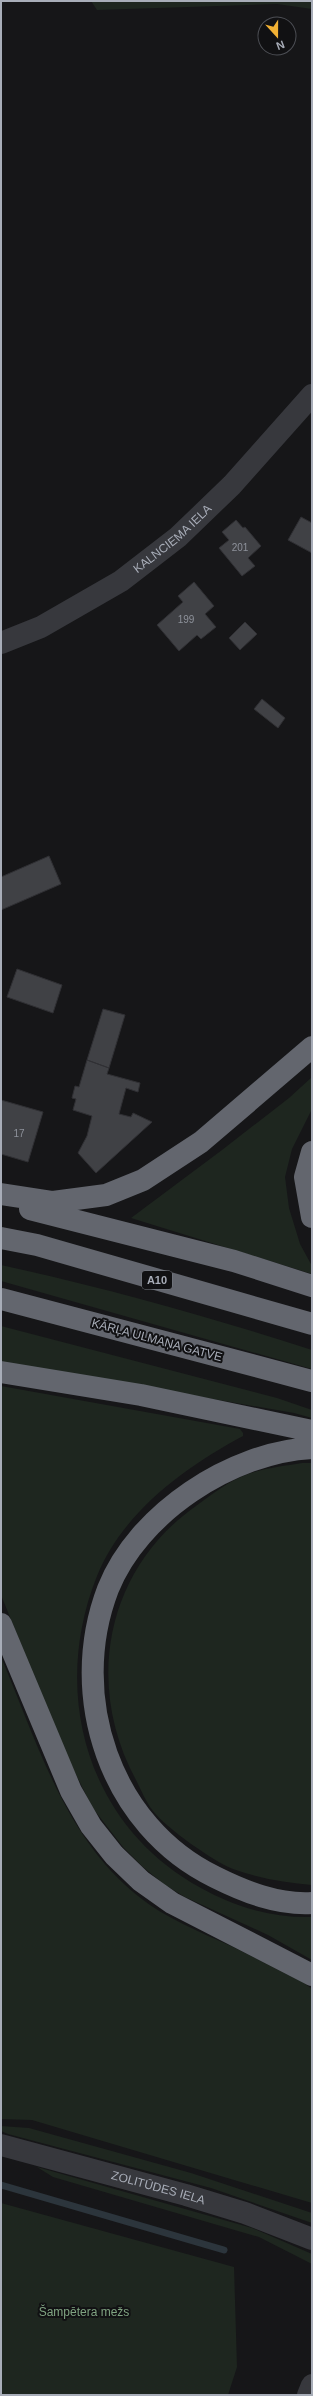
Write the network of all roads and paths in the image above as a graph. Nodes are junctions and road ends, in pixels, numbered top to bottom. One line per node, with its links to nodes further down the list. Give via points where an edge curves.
1 (312, 395): 2 (street, KALNCIEMA IELA, via 232,485 178,537 121,580 41,627)
2 (1, 643)
3 (312, 1046): 5 (highway, via 201,1142 143,1180 106,1195 53,1202)
4 (312, 1152): 7 (highway, via 306,1177)
5 (1, 1194)
6 (1, 1201): 9 (highway, via 234,1261)
7 (312, 1217)
8 (1, 1238): 11 (highway, A10, via 37,1245)
9 (312, 1286)
10 (1, 1299): 13 (highway, KĀRĻA ULMAŅA GATVE)
11 (312, 1324)
12 (1, 1372): 14 (highway, via 141,1395)
13 (312, 1381)
14 (312, 1431)
15 (312, 1448): 17 (highway, via 277,1452 239,1465 199,1487 151,1526 120,1566 109,1588 100,1615 93,1671 98,1724 105,1751 127,1799 159,1839 204,1872 232,1886 285,1902)
16 (1, 1624): 18 (highway, via 71,1790 91,1826 114,1855 141,1881 172,1903)
17 (312, 1903)
18 (312, 1975)
19 (1, 2144): 20 (street, ZOLITŪDES IELA, via 245,2213)
20 (312, 2239)
21 (312, 2385): 22 (street)
22 (308, 2395)

